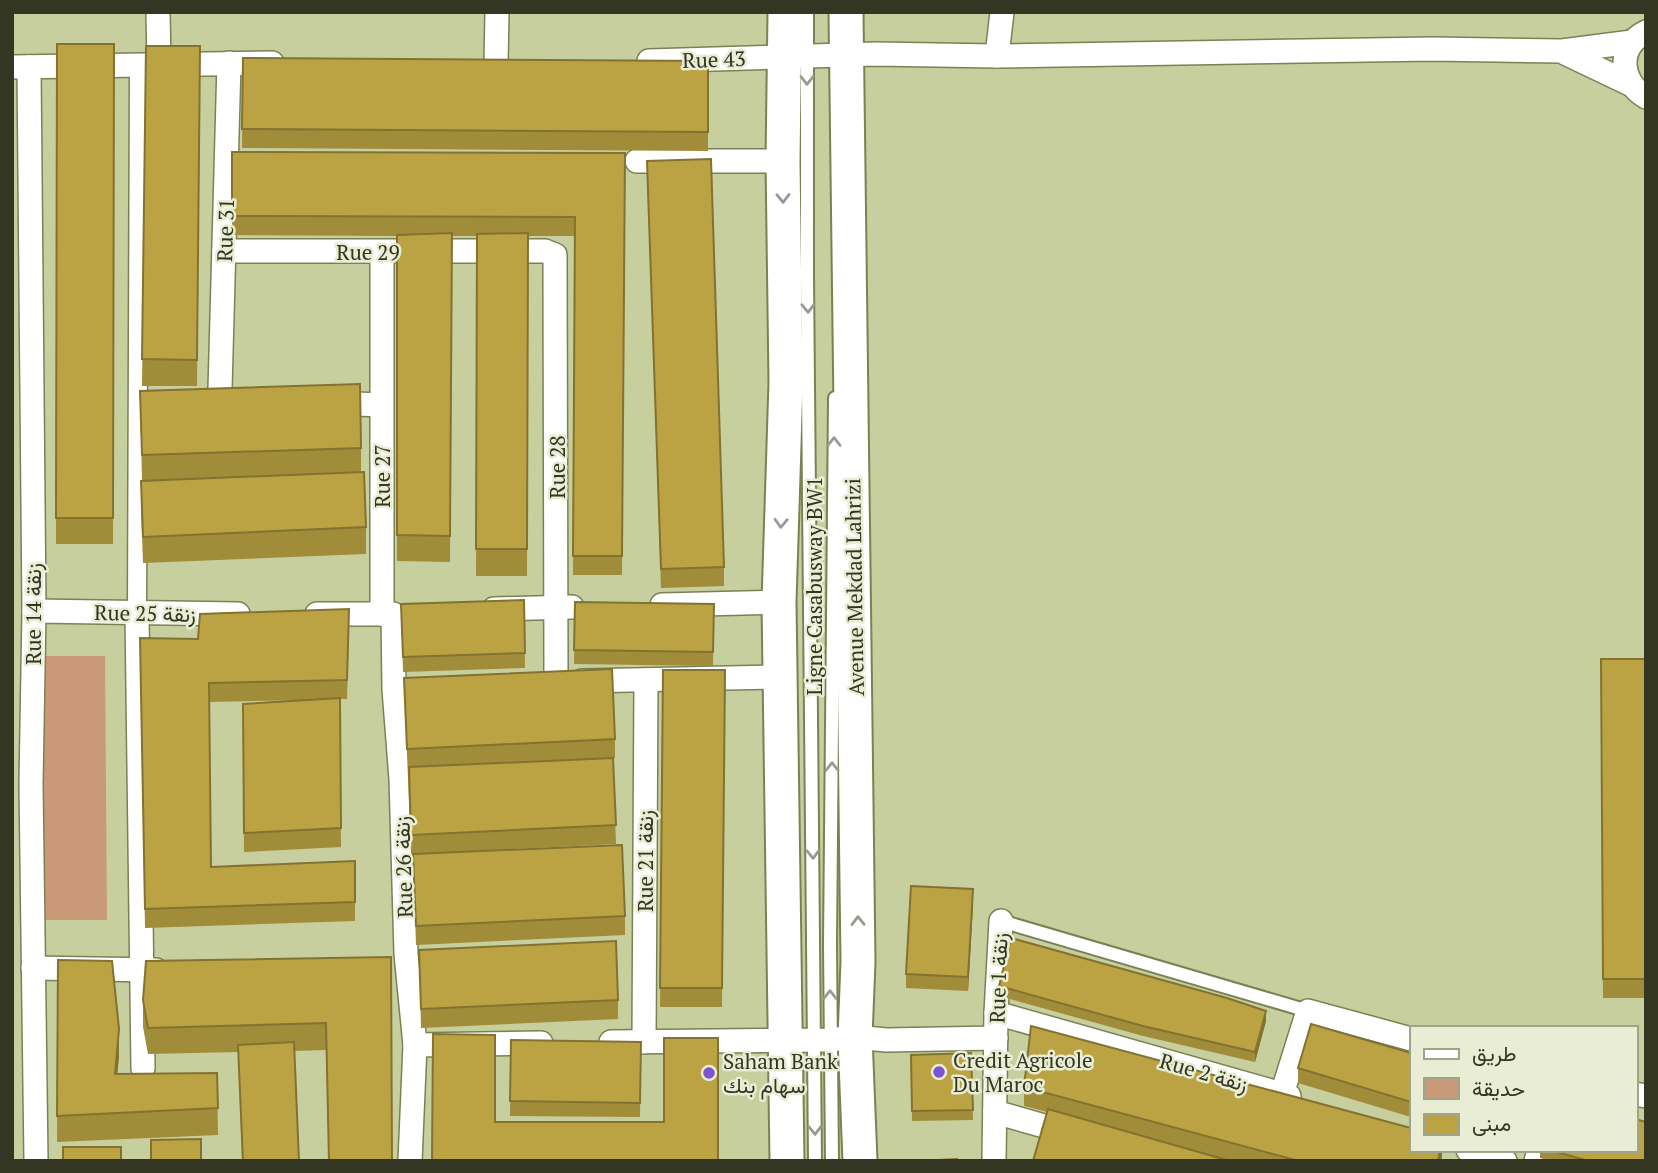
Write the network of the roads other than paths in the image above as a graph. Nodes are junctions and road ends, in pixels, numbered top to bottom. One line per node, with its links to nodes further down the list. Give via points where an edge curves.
1 (158, 12): 19 (street)
2 (497, 12): 17 (street)
3 (785, 12): 12 (main road, Avenue Mekdad Lahrizi)
4 (807, 12): 12 (lane, Ligne Casabusway BW1)
5 (833, 12): 10 (lane)
6 (846, 12): 10 (main road, Avenue Mekdad Lahrizi)
7 (1002, 12): 11 (street)
8 (1639, 37): 9 (street, Rue 43); 21 (street, via 1624,63 1625,74)
9 (1562, 51): 11 (street, Rue 43); 21 (street)
10 (841, 55): 11 (street, Rue 43); 12 (street, Rue 43); 26 (lane); 63 (main road, Avenue Mekdad Lahrizi, one-way to 10, via 858,962)
11 (997, 55)
12 (796, 56): 13 (street, Rue 43); 23 (main road, Avenue Mekdad Lahrizi); 63 (lane, Ligne Casabusway BW1, one-way to 63)
13 (629, 61)
14 (229, 63): 15 (street); 19 (street); 24 (street, Rue 31)
15 (299, 63)
16 (471, 63): 17 (street)
17 (496, 63): 18 (street)
18 (523, 63)
19 (149, 64): 20 (street); 39 (street)
20 (21, 67): 37 (street, Rue 14 زنقة)
21 (1638, 91)
22 (637, 161): 23 (street)
23 (783, 161): 32 (main road, Avenue Mekdad Lahrizi, one-way to 32, via 786,383)
24 (224, 251): 25 (street, Rue 29); 29 (street, Rue 31, via 220,389 229,401)
25 (382, 252): 27 (street, Rue 29); 31 (street, Rue 27)
26 (836, 252)
27 (553, 253): 35 (street, Rue 28, via 557,257)
28 (835, 390): 63 (lane, Ligne Casabusway BW1, one-way to 28)
29 (257, 402)
30 (312, 403): 31 (street)
31 (381, 405): 42 (street, Rue 27)
32 (779, 602): 33 (street); 43 (main road, Avenue Mekdad Lahrizi)
33 (637, 606)
34 (597, 607): 35 (street)
35 (556, 608): 36 (street); 45 (street, Rue 28)
36 (466, 610)
37 (34, 611): 39 (street, Rue 25 زنقة); 49 (street, Rue 14 زنقة)
38 (418, 613): 42 (street)
39 (137, 614): 40 (street, Rue 25 زنقة); 56 (street)
40 (260, 614)
41 (300, 614): 42 (street)
42 (388, 614): 48 (street, Rue 27)
43 (780, 677): 44 (street); 63 (main road, Avenue Mekdad Lahrizi)
44 (646, 680): 45 (street); 51 (street, Rue 21 زنقة)
45 (556, 682): 46 (street)
46 (529, 683)
47 (421, 688): 48 (street)
48 (394, 689): 52 (street, Rue 26 زنقة)
49 (22, 784): 55 (street, Rue 14 زنقة)
50 (618, 857): 51 (street)
51 (645, 857): 65 (street, Rue 21 زنقة)
52 (402, 858): 53 (street); 59 (street, Rue 26 زنقة)
53 (429, 858)
54 (1001, 921): 60 (lane); 61 (street, Rue 1 زنقة)
55 (33, 968): 56 (street); 75 (street, Rue 14 زنقة)
56 (142, 970): 57 (street); 69 (street)
57 (184, 970)
58 (380, 974): 59 (street)
59 (408, 974): 68 (street, Rue 26 زنقة)
60 (1308, 1011): 64 (street); 70 (street)
61 (996, 1013): 62 (street, Rue 1 زنقة); 70 (street, Rue 2 زنقة)
62 (996, 1038): 63 (street); 72 (street, Rue 1 زنقة)
63 (822, 1039): 65 (street); 77 (main road, Avenue Mekdad Lahrizi); 78 (lane, Ligne Casabusway BW1, one-way to 78); 79 (lane, Ligne Casabusway BW1); 80 (main road, Avenue Mekdad Lahrizi)
64 (1410, 1039)
65 (644, 1042): 67 (street)
66 (567, 1043): 68 (street)
67 (593, 1043)
68 (415, 1045): 76 (street, Rue 26 زنقة)
69 (143, 1068)
70 (1282, 1094): 71 (street, Rue 2 زنقة)
71 (1308, 1102)
72 (995, 1112): 73 (street); 81 (street, Rue 1 زنقة)
73 (1087, 1138)
74 (1474, 1155): 82 (street)
75 (36, 1161)
76 (410, 1161)
77 (787, 1161)
78 (815, 1161)
79 (832, 1161)
80 (860, 1161)
81 (994, 1161)
82 (1505, 1161)

